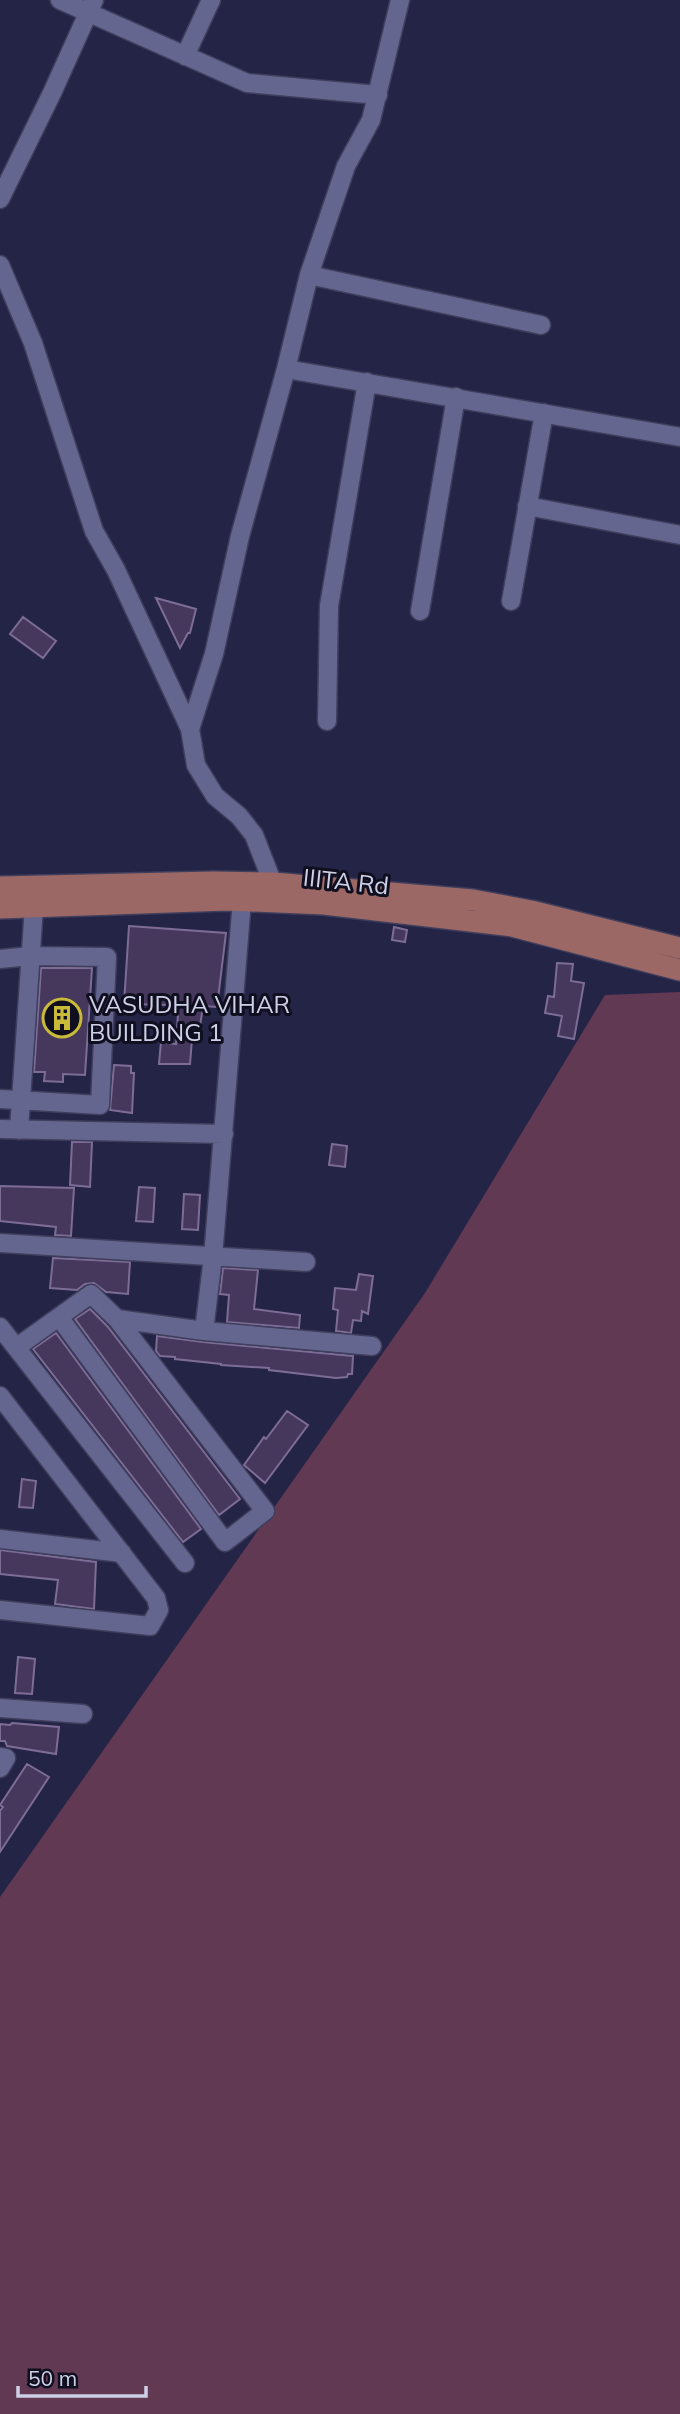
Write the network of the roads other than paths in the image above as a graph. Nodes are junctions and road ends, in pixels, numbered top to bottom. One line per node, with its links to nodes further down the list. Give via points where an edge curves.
1 (60, 0): 4 (street)
2 (211, 0): 5 (street)
3 (400, 0): 6 (street)
4 (91, 7): 5 (street); 7 (street)
5 (185, 56): 6 (street, via 247,83)
6 (378, 95): 9 (street, via 371,120 346,166)
7 (0, 199)
8 (0, 265): 21 (street, via 33,343 94,531)
9 (309, 275): 10 (street); 11 (street)
10 (541, 325)
11 (286, 369): 12 (street); 21 (street, via 240,536 214,654)
12 (367, 382): 13 (street); 20 (street, via 329,606)
13 (456, 397): 14 (street); 19 (street)
14 (544, 413): 15 (street); 16 (street)
15 (680, 437)
16 (527, 506): 17 (street); 18 (street)
17 (680, 535)
18 (511, 601)
19 (419, 611)
20 (327, 721)
21 (190, 729): 23 (street, via 196,765 215,796 254,835)
22 (0, 887): 23 (main road, IIITA Rd, via 214,882)
23 (276, 892): 24 (main road, IIITA Rd); 27 (main road, IIITA Rd, via 472,900)
24 (242, 900): 25 (main road, IIITA Rd); 36 (street)
25 (34, 906): 26 (main road, IIITA Rd); 29 (street)
26 (0, 908)
27 (549, 926): 28 (main road, IIITA Rd); 31 (main road, IIITA Rd)
28 (680, 948)
29 (30, 956): 30 (street); 33 (street); 33 (street, via 107,957 100,1105)
30 (0, 959)
31 (680, 970)
32 (0, 1099): 33 (street)
33 (20, 1101): 35 (street)
34 (0, 1129): 35 (street)
35 (19, 1130): 36 (street)
36 (224, 1134): 38 (street)
37 (0, 1243): 38 (street)
38 (213, 1257): 39 (street); 43 (street)
39 (306, 1262)
40 (59, 1317): 41 (street, via 91,1294); 41 (street, via 225,1542 265,1511); 45 (street)
41 (117, 1319): 43 (street)
42 (0, 1326): 45 (street)
43 (204, 1331): 44 (street)
44 (372, 1346)
45 (16, 1347): 49 (street)
46 (0, 1396): 48 (street)
47 (0, 1539): 48 (street)
48 (122, 1553): 50 (street, via 156,1598 159,1610 150,1626)
49 (185, 1563)
50 (0, 1610)
51 (0, 1708): 52 (street)
52 (83, 1714)
53 (0, 1757): 54 (street, via 6,1758)
54 (0, 1768)

